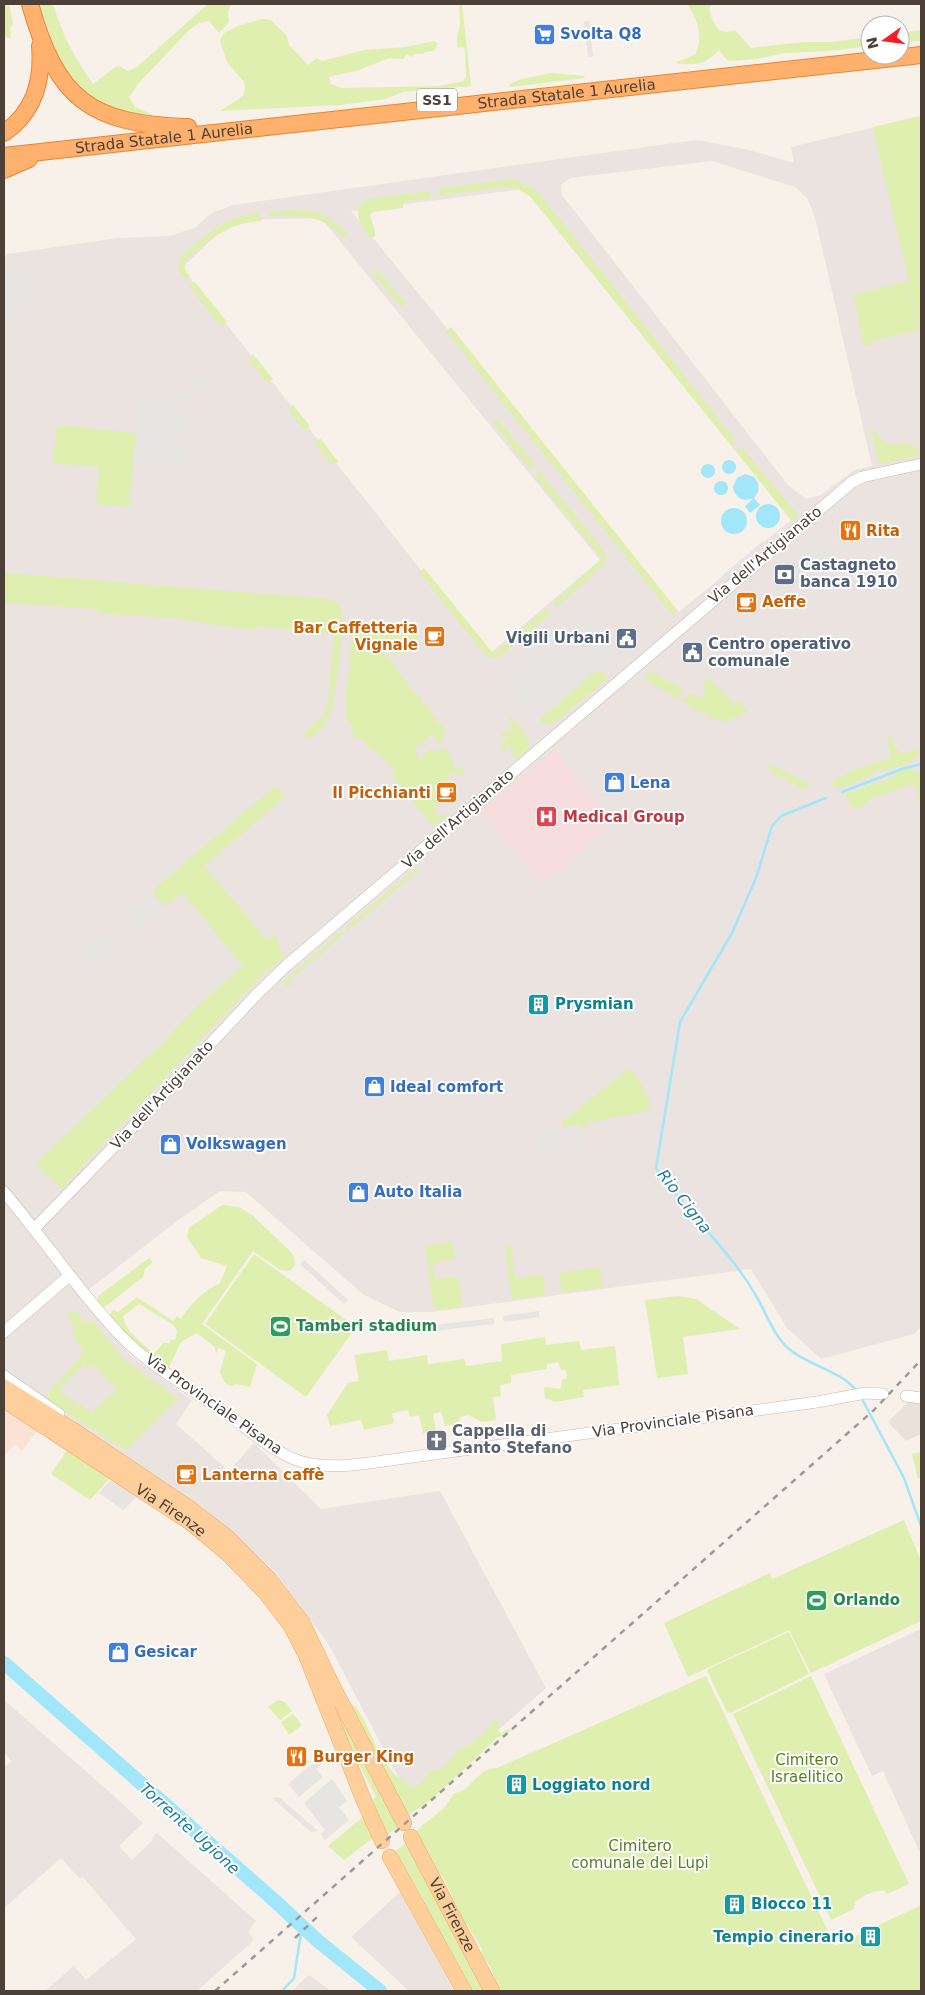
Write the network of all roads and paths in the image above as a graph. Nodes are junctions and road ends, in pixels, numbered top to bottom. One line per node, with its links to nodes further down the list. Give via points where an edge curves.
1 (30, 4): 2 (highway)
2 (38, 32): 5 (highway, via 63,81 93,108 131,123); 6 (highway, via 42,64 37,93 23,116)
3 (860, 53): 5 (highway, Strada Statale 1 Aurelia / SS1)
4 (921, 55): 8 (highway, Strada Statale 1 Aurelia / SS1)
5 (190, 127): 7 (highway, Strada Statale 1 Aurelia / SS1)
6 (4, 133)
7 (4, 148)
8 (80, 148): 9 (highway, Strada Statale 1 Aurelia / SS1); 10 (highway, via 31,158)
9 (4, 156)
10 (4, 170)
11 (921, 464): 13 (street, Via dell'Artigianato, via 852,482 286,966)
12 (4, 1192): 13 (street, Via Provinciale Pisana)
13 (34, 1229): 14 (street, Via Provinciale Pisana)
14 (69, 1276): 15 (street); 18 (street, Via Provinciale Pisana, via 121,1336 155,1365 265,1442 310,1464 338,1466 405,1458 866,1393)
15 (4, 1332)
16 (4, 1376): 22 (street, Via Firenze, via 54,1410)
17 (4, 1387): 22 (main road, Via Firenze)
18 (882, 1394)
19 (906, 1396): 20 (street)
20 (921, 1398)
21 (4, 1400): 23 (main road, Via Firenze, via 215,1542 265,1592 291,1626)
22 (73, 1430): 24 (main road, Via Firenze, via 192,1510 242,1551 282,1594 302,1622)
23 (306, 1655): 24 (street, Via Firenze); 27 (main road, Via Firenze)
24 (331, 1683): 25 (main road, Via Firenze)
25 (404, 1823)
26 (411, 1837): 30 (main road, Via Firenze)
27 (382, 1841)
28 (390, 1857): 29 (main road, Via Firenze)
29 (464, 1991)
30 (492, 1991)

